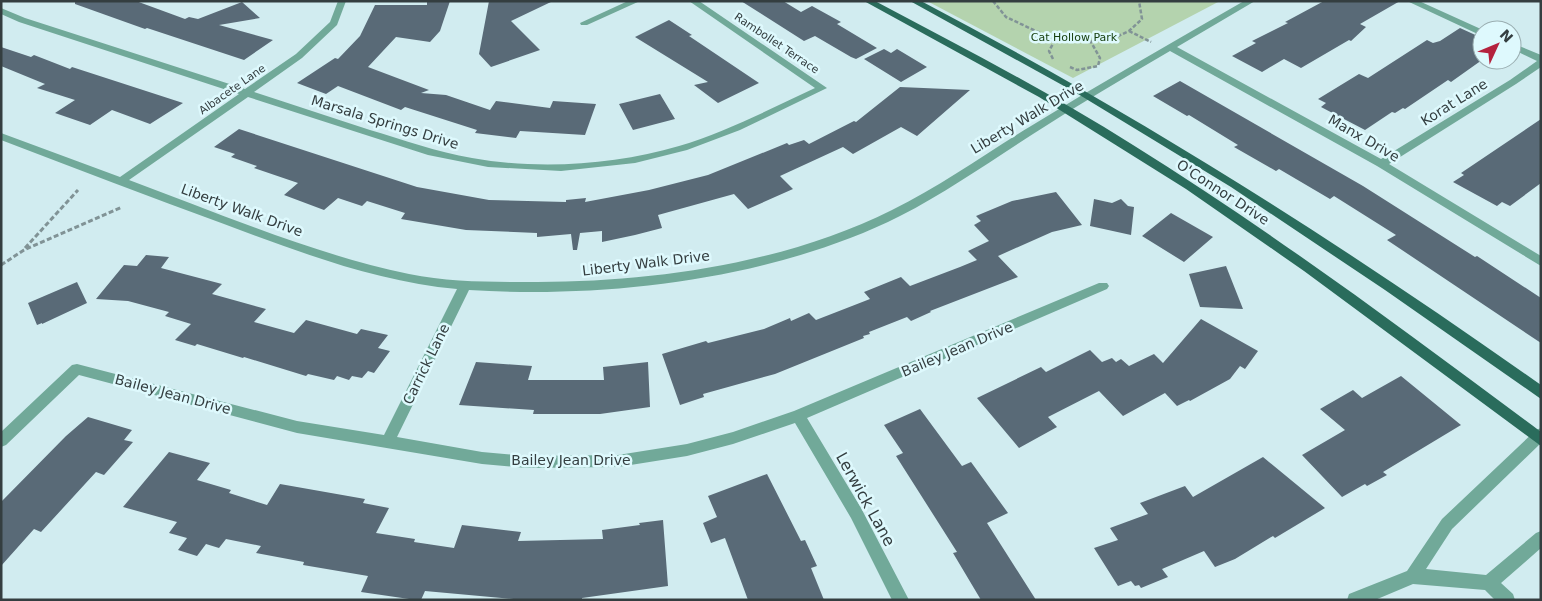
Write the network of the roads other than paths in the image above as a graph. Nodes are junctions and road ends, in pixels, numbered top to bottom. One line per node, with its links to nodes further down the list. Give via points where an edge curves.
1 (342, 1): 15 (street, Albacete Lane, via 334,23 299,56)
2 (636, 1): 9 (street)
3 (693, 1): 14 (street, Rambollet Terrace)
4 (868, 1): 17 (main road, O'Connor Drive)
5 (914, 1): 16 (main road, O'Connor Drive)
6 (1251, 1): 11 (street, Liberty Walk Drive)
7 (1411, 1): 10 (street)
8 (1, 11): 15 (street, Marsala Springs Drive)
9 (584, 23)
10 (1472, 28)
11 (1170, 47): 16 (street, Liberty Walk Drive); 19 (street, Manx Drive)
12 (1522, 51): 13 (street)
13 (1541, 60): 19 (street, Korat Lane, via 1513,82)
14 (822, 88): 15 (street, Marsala Springs Drive, via 737,128 683,148 617,163 551,168 487,164 428,152)
15 (248, 93): 20 (street, Albacete Lane)
16 (1090, 96): 17 (street, Liberty Walk Drive); 24 (main road, O'Connor Drive, via 1392,286)
17 (1067, 109): 22 (street, Liberty Walk Drive, via 931,194 872,224 802,249 708,272 625,282 550,288); 26 (main road, O'Connor Drive, via 1250,227)
18 (1, 136): 20 (street, Liberty Walk Drive)
19 (1381, 164): 21 (street, Manx Drive)
20 (121, 181): 22 (street, Liberty Walk Drive, via 296,247 354,265)
21 (1541, 262)
22 (465, 285): 28 (street, Carrick Lane)
23 (1103, 286): 25 (street, Bailey Jean Drive)
24 (1541, 393)
25 (798, 416): 28 (street, Bailey Jean Drive, via 734,438 678,452 618,461 527,462); 32 (street, Lerwick Lane, via 856,513)
26 (1540, 437): 30 (street, via 1447,524)
27 (1, 441): 28 (street, Bailey Jean Drive, via 78,369 297,427)
28 (388, 442)
29 (1541, 538): 31 (street)
30 (1413, 576): 31 (street); 33 (street)
31 (1489, 583): 34 (street)
32 (901, 600)
33 (1355, 600)
34 (1507, 600)

